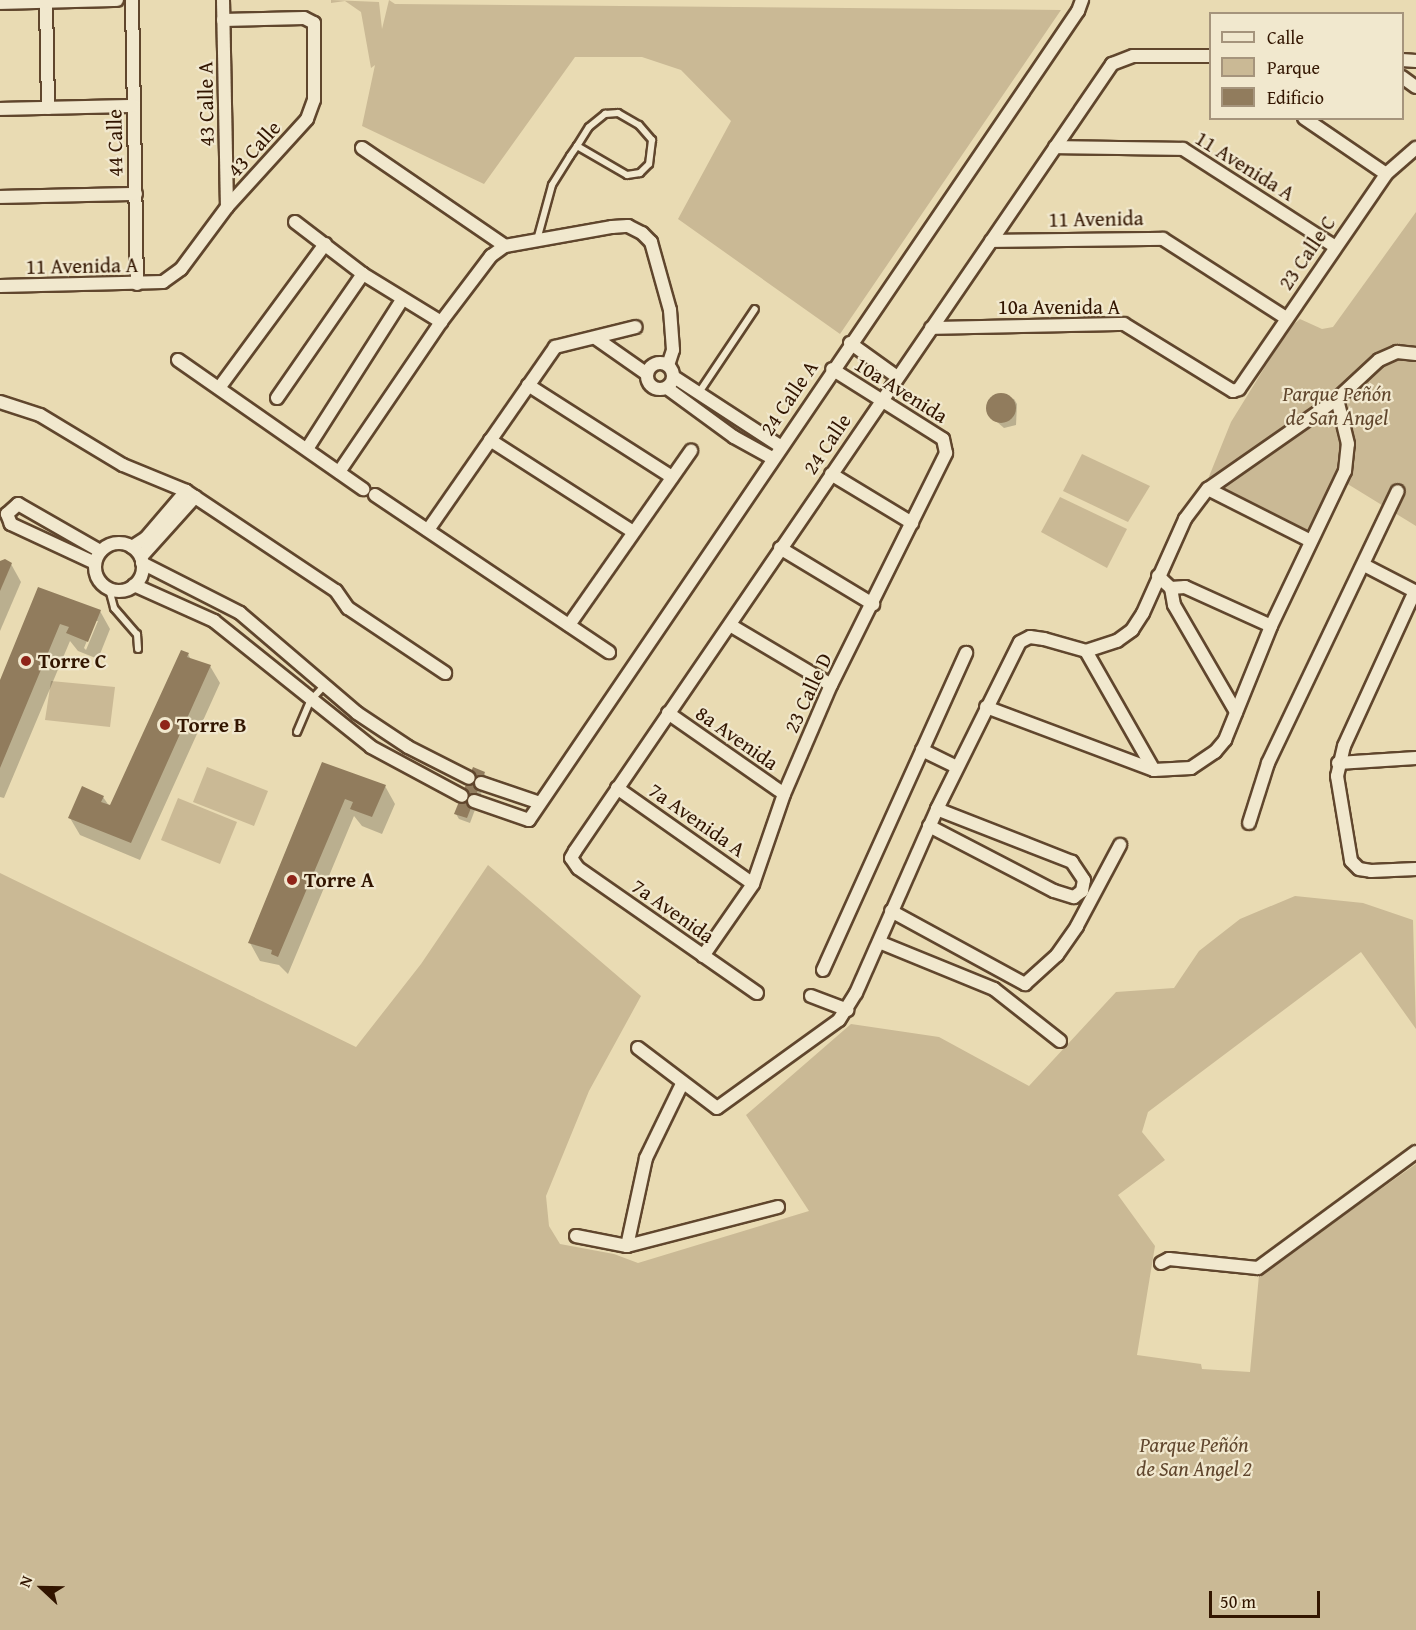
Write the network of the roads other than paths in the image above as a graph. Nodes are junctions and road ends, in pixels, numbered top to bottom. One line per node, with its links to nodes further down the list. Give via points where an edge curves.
1 (117, 0): 5 (street)
2 (132, 0): 9 (street, 44 Calle)
3 (223, 0): 7 (street, 43 Calle A)
4 (1082, 0): 38 (street, 24 Calle A)
5 (46, 2): 6 (street); 10 (street)
6 (0, 3)
7 (223, 20): 20 (street, 43 Calle A); 20 (street, 43 Calle, via 311,21 315,27 313,110)
8 (1209, 56): 14 (street, 24 Calle, via 1122,57 1112,64)
9 (134, 106): 10 (street); 18 (street, 44 Calle)
10 (48, 108): 11 (street)
11 (0, 109)
12 (1307, 120): 17 (street)
13 (577, 146): 13 (lane, via 605,114 618,112 639,125 652,140 649,164 640,173 627,175); 22 (lane, via 552,185)
14 (1055, 147): 23 (street, 24 Calle); 26 (street, 11 Avenida A, via 1183,149)
15 (362, 148): 25 (street)
16 (1416, 148): 17 (street, 23 Calle C)
17 (1386, 174): 26 (street, 23 Calle C)
18 (136, 194): 19 (street); 29 (street, 44 Calle)
19 (0, 197)
20 (227, 207): 28 (street, 43 Calle, via 181,269)
21 (295, 222): 24 (street)
22 (537, 241): 25 (street); 41 (street, via 628,226 651,242 670,310 673,350)
23 (991, 241): 33 (street, 11 Avenida, via 1163,239); 36 (street, 24 Calle)
24 (325, 244): 27 (street); 47 (street)
25 (505, 246): 34 (street, via 491,256)
26 (1334, 246): 33 (street, 23 Calle C)
27 (363, 274): 31 (street); 51 (street)
28 (163, 282): 29 (street, 11 Avenida A)
29 (137, 284): 30 (street, 11 Avenida A)
30 (0, 286)
31 (402, 300): 34 (street); 58 (street)
32 (755, 309): 50 (lane)
33 (1286, 318): 49 (street, 23 Calle C)
34 (441, 322): 61 (street)
35 (636, 327): 37 (street)
36 (931, 328): 44 (street, 24 Calle); 49 (street, 10a Avenida A, via 1124,324 1226,388)
37 (597, 339): 43 (street); 46 (street, via 555,347)
38 (850, 343): 42 (street, 24 Calle A); 44 (street, 10a Avenida)
39 (1416, 354): 52 (street, via 1396,352 1378,360)
40 (178, 360): 47 (street)
41 (668, 365): 43 (street, via 655,364); 45 (street)
42 (832, 369): 53 (street, 10a Avenida); 57 (street, 24 Calle A)
43 (647, 374): 48 (street, via 651,386)
44 (896, 376): 53 (street, 24 Calle)
45 (674, 377): 48 (street); 50 (street)
46 (528, 385): 55 (street); 63 (street)
47 (219, 388): 58 (street)
48 (667, 388): 60 (street, via 734,437)
49 (1239, 389)
50 (698, 395): 57 (street)
51 (278, 398)
52 (1336, 399): 65 (street); 74 (street, via 1347,432 1348,456)
53 (879, 401): 56 (street, 10a Avenida); 62 (street, 24 Calle)
54 (0, 402): 67 (street, via 40,415 105,455)
55 (490, 440): 72 (street); 73 (street)
56 (947, 445): 71 (street, 23 Calle D)
57 (780, 446): 60 (street, 24 Calle A)
58 (307, 449): 61 (street)
59 (691, 451): 63 (street)
60 (772, 458): 114 (street, 24 Calle A)
61 (339, 472): 64 (street)
62 (831, 474): 71 (street); 76 (street, 24 Calle)
63 (672, 477): 73 (street)
64 (363, 489)
65 (1208, 489): 74 (street); 80 (street, via 1185,519)
66 (1398, 491): 79 (street)
67 (190, 494): 75 (street, via 146,538); 78 (street); 93 (street, via 336,591 348,608)
68 (375, 495): 72 (street)
69 (0, 500): 70 (street)
70 (13, 505): 77 (street, via 51,520); 77 (street, via 7,514 11,524)
71 (912, 523): 85 (street, 23 Calle D)
72 (428, 530): 86 (street)
73 (632, 531): 86 (street)
74 (1311, 541): 88 (street)
75 (132, 546): 77 (street, via 116,543); 78 (street)
76 (780, 548): 85 (street); 87 (street, 24 Calle)
77 (97, 557): 83 (street, via 99,581)
78 (141, 560): 81 (street); 95 (street, via 240,613)
79 (1364, 565): 84 (street); 116 (street, via 1268,763)
80 (1158, 576): 82 (street); 90 (street, via 1132,630 1117,641)
81 (134, 585): 83 (street); 96 (street, via 214,621 251,647)
82 (1171, 588): 88 (street, via 1185,588); 98 (street, via 1174,605)
83 (110, 589): 89 (lane, via 114,608 137,634)
84 (1415, 591): 104 (street)
85 (873, 604): 94 (street, 23 Calle D)
86 (570, 625): 91 (street)
87 (730, 625): 94 (street); 99 (street, 24 Calle)
88 (1271, 626): 98 (street)
89 (138, 649)
90 (1086, 651): 97 (street, via 1030,637 1020,642); 107 (street)
91 (609, 652)
92 (966, 653): 102 (street)
93 (445, 673)
94 (831, 685): 111 (street, 23 Calle D)
95 (324, 686): 96 (lane); 101 (street)
96 (310, 700): 100 (lane); 105 (street)
97 (986, 707): 106 (street); 107 (street)
98 (1236, 712): 107 (street, via 1225,740 1203,764 1172,772)
99 (669, 713): 110 (street, 24 Calle); 111 (street, 8a Avenida)
100 (297, 732)
101 (408, 747): 105 (street); 108 (street)
102 (922, 750): 106 (street); 125 (street)
103 (1416, 758): 104 (street)
104 (1338, 763): 120 (street, via 1351,861 1359,869 1371,872)
105 (398, 764): 112 (street)
106 (957, 767): 115 (street)
107 (1154, 770)
108 (469, 778)
109 (481, 783): 114 (street)
110 (617, 788): 119 (street, 24 Calle); 121 (street, 7a Avenida A)
111 (784, 794): 121 (street, 23 Calle D)
112 (462, 796)
113 (474, 801): 114 (street, 24 Calle A, via 529,820)
114 (540, 803)
115 (937, 809): 117 (street); 117 (street, via 1072,862 1084,880 1082,891 1074,897 1054,891)
116 (1250, 823)
117 (929, 826): 122 (street)
118 (1120, 845): 122 (street, via 1077,926 1057,955 1025,984)
119 (571, 858): 124 (street, 7a Avenida, via 578,868)
120 (1416, 869)
121 (753, 884): 124 (street, 23 Calle D)
122 (891, 911): 123 (street)
123 (879, 942): 128 (street); 129 (street, via 994,989)
124 (703, 956): 126 (street, 7a Avenida)
125 (823, 970)
126 (757, 993)
127 (811, 996): 128 (street)
128 (847, 1010): 131 (street, via 827,1030 727,1105 717,1108)
129 (1060, 1041)
130 (638, 1048): 131 (street)
131 (682, 1084): 135 (street, via 646,1158)
132 (1416, 1152): 136 (street, via 1258,1268 1169,1259)
133 (778, 1207): 135 (street)
134 (576, 1236): 135 (street)
135 (627, 1246)
136 (1161, 1263)

